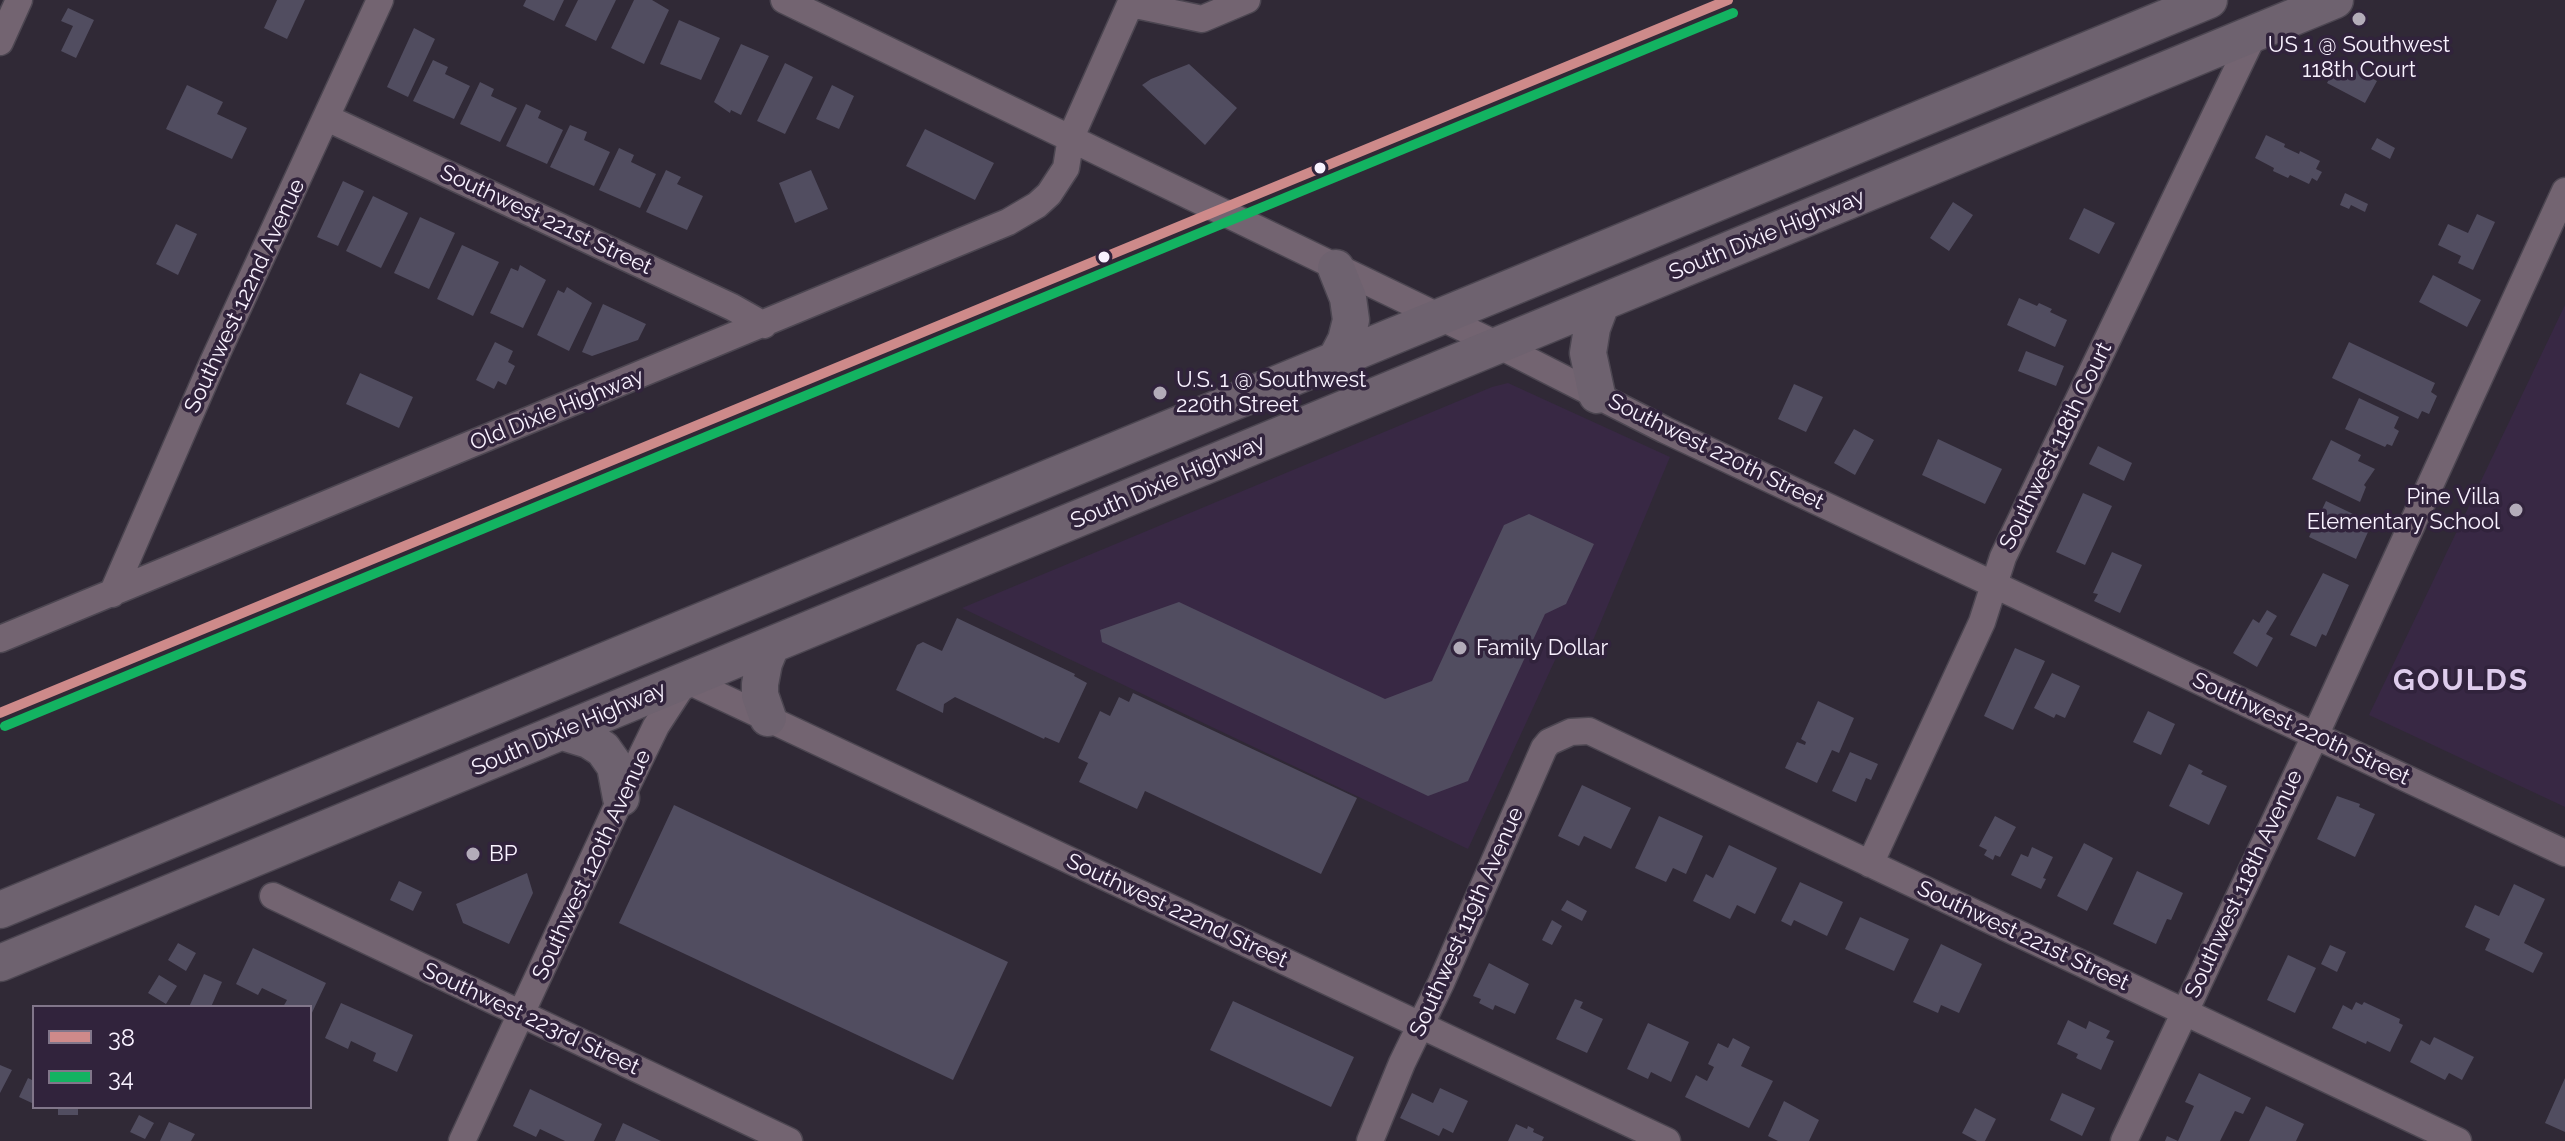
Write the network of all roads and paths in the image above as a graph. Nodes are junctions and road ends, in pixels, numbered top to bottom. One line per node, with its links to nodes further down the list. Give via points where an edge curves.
1 (19, 0): 10 (street)
2 (380, 0): 11 (street, Southwest 122nd Avenue)
3 (784, 0): 12 (street, Southwest 220th Street)
4 (1247, 0): 7 (street, via 1202,19)
5 (2270, 0): 9 (highway, via 2256,18)
6 (2335, 0): 9 (highway, South Dixie Highway)
7 (1132, 2): 12 (street)
8 (2203, 2): 9 (highway, via 2234,14); 13 (highway)
9 (2254, 34): 16 (highway, South Dixie Highway); 24 (street, Southwest 118th Court)
10 (0, 42)
11 (327, 118): 18 (street, Southwest 221st Street); 25 (street, Southwest 122nd Avenue)
12 (1071, 137): 15 (street, Southwest 220th Street); 18 (street, Old Dixie Highway, via 1066,168 1037,205 977,236)
13 (1816, 162): 17 (highway); 19 (highway, via 1774,202 1525,304 1511,316)
14 (2565, 191): 33 (street, Southwest 118th Avenue)
15 (1336, 268): 17 (street, Southwest 220th Street); 20 (highway, via 1351,320)
16 (1601, 304): 19 (highway, South Dixie Highway); 21 (highway, via 1588,353)
17 (1440, 317): 19 (street, Southwest 220th Street); 20 (highway); 23 (highway, via 1432,342 1412,356 1151,467)
18 (764, 325): 25 (street, Old Dixie Highway)
19 (1498, 345): 21 (street, Southwest 220th Street); 23 (highway, South Dixie Highway)
20 (1335, 361): 22 (highway)
21 (1597, 395): 24 (street, Southwest 220th Street)
22 (989, 503): 28 (highway); 29 (highway, via 952,542 715,639 700,651)
23 (1108, 507): 27 (highway, South Dixie Highway)
24 (1995, 583): 33 (street, Southwest 220th Street); 36 (street, Southwest 118th Court)
25 (112, 594): 26 (street, Old Dixie Highway)
26 (0, 639)
27 (771, 646): 29 (highway, South Dixie Highway); 30 (highway, via 760,675)
28 (613, 658): 29 (highway, via 645,659); 37 (highway)
29 (686, 680): 30 (street, Southwest 222nd Street); 32 (highway, South Dixie Highway); 34 (street, Southwest 120th Avenue, via 656,726)
30 (768, 718): 44 (street, Southwest 222nd Street)
31 (1589, 731): 36 (street, Southwest 221st Street); 44 (street, Southwest 119th Avenue, via 1571,732 1544,748)
32 (563, 732): 34 (highway, via 603,749 615,766); 41 (highway, South Dixie Highway)
33 (2315, 736): 35 (street, Southwest 220th Street); 42 (street, Southwest 118th Avenue)
34 (621, 798): 43 (street, Southwest 120th Avenue)
35 (2565, 853)
36 (1870, 864): 42 (street, Southwest 221st Street)
37 (85, 875): 39 (highway); 40 (highway, via 36,921)
38 (273, 896): 43 (street, Southwest 223rd Street)
39 (0, 910)
40 (0, 935)
41 (0, 963)
42 (2184, 1011): 49 (street, Southwest 118th Avenue); 50 (street, Southwest 221st Street)
43 (522, 1015): 45 (street, Southwest 120th Avenue); 46 (street, Southwest 223rd Street)
44 (1421, 1025): 47 (street, Southwest 119th Avenue); 48 (street, Southwest 222nd Street)
45 (462, 1141)
46 (789, 1141)
47 (1370, 1141)
48 (1667, 1141)
49 (2124, 1141)
50 (2458, 1141)

